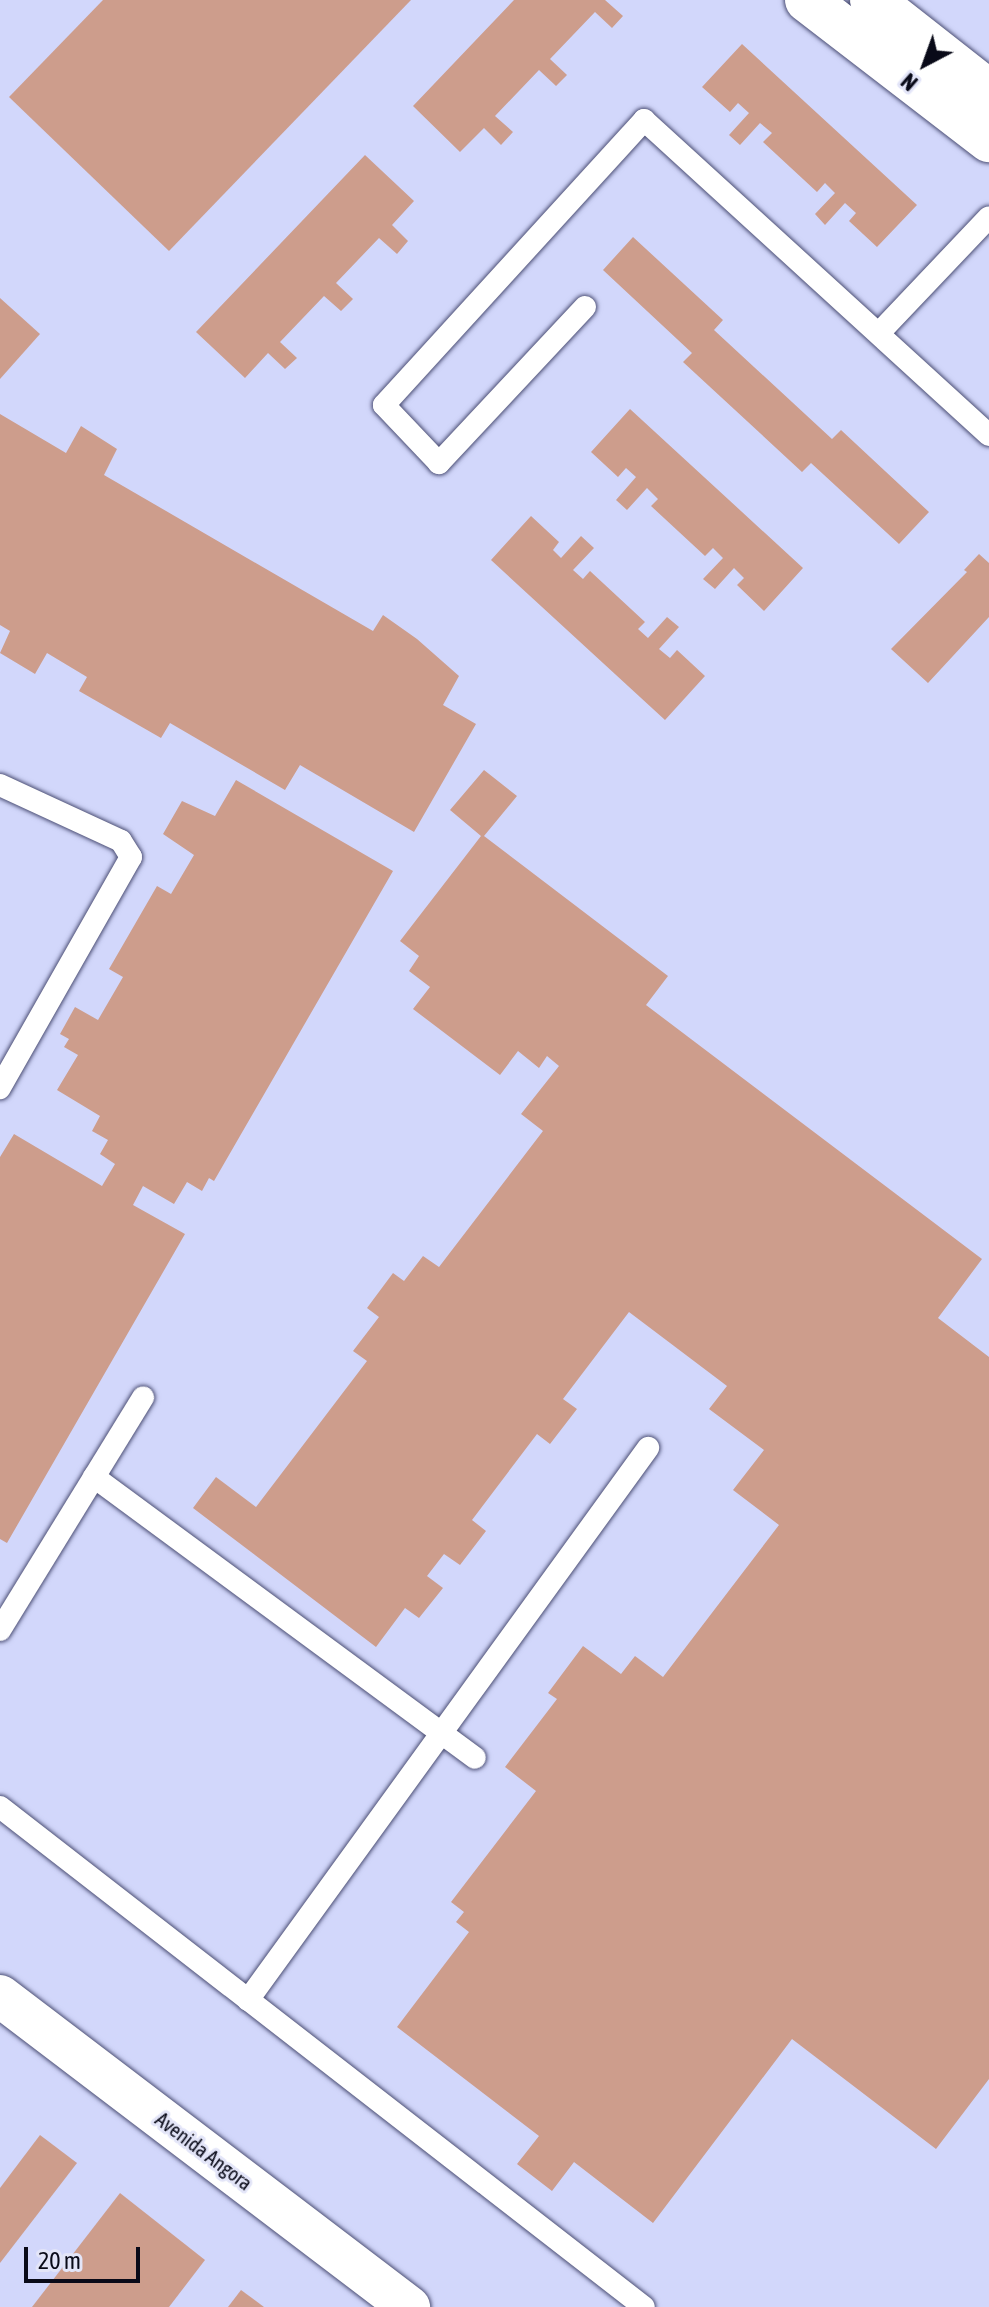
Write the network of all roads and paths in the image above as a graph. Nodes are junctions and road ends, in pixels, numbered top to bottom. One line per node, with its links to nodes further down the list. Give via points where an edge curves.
1 (807, 0): 4 (main road)
2 (872, 0): 3 (main road)
3 (989, 92)
4 (989, 140)
5 (989, 217): 7 (lane)
6 (585, 307): 7 (lane, via 439,463 384,405 644,120)
7 (880, 332): 8 (lane)
8 (989, 435)
9 (0, 785): 10 (lane, via 121,841 131,857)
10 (0, 1088)
11 (143, 1398): 13 (lane)
12 (648, 1448): 15 (lane)
13 (94, 1477): 14 (lane); 15 (lane)
14 (0, 1630)
15 (442, 1733): 16 (lane); 19 (lane)
16 (475, 1758)
17 (0, 1807): 19 (lane)
18 (0, 1996): 20 (street, Avenida Angora)
19 (248, 2000): 21 (lane)
20 (409, 2307)
21 (644, 2307)

